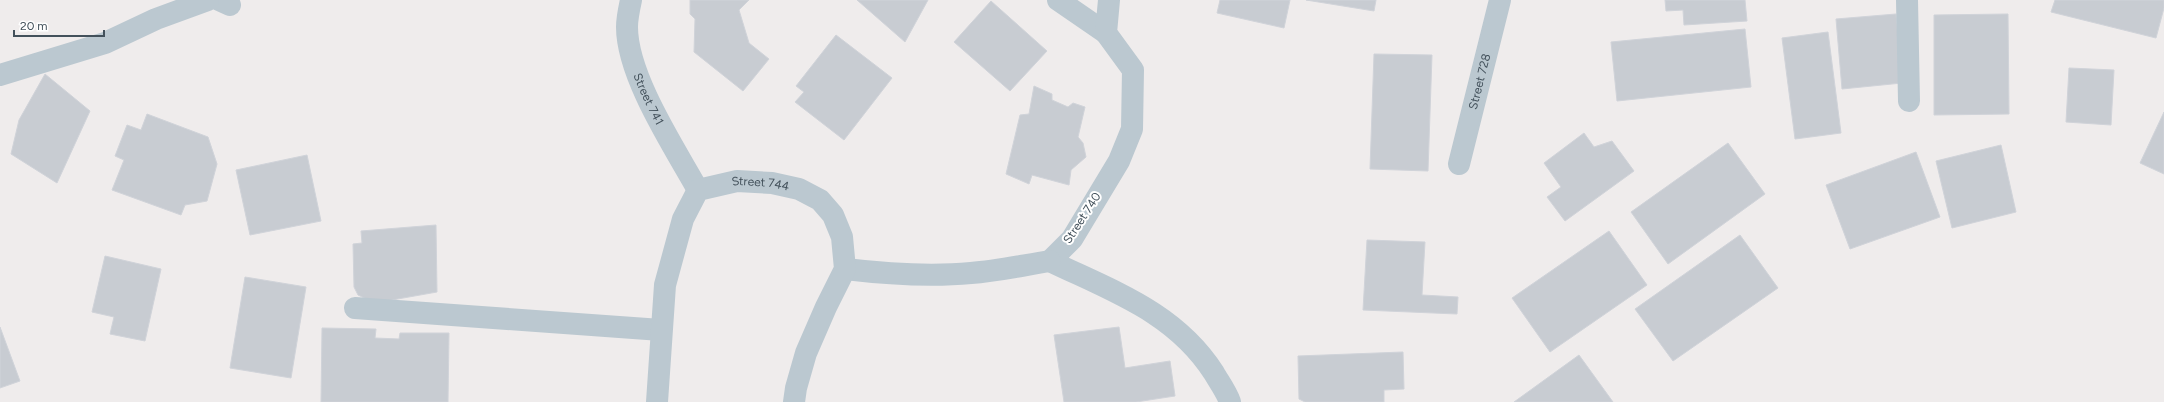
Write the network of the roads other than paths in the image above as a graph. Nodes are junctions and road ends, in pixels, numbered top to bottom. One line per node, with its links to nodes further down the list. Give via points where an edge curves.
1 (208, 0): 8 (street, via 156,19 105,43)
2 (631, 0): 11 (street, Street 741, via 627,28 632,62 658,119)
3 (1058, 0): 7 (street, Street 740)
4 (1109, 0): 7 (street)
5 (1500, 0): 10 (street, Street 728)
6 (1907, 0): 9 (street)
7 (1106, 33): 12 (street, Street 740, via 1133,70 1132,129 1120,161 1072,239)
8 (0, 74)
9 (1909, 101)
10 (1459, 164)
11 (698, 190): 13 (street, Street 744, via 737,181 772,182 799,189 820,200 833,215 842,237); 15 (street, via 683,219 665,285)
12 (1050, 261): 13 (street, via 972,273 938,275 888,274); 18 (street, via 1153,311 1181,332 1207,362)
13 (845, 269): 17 (street, via 806,353)
14 (354, 308): 15 (street)
15 (661, 330): 16 (street)
16 (657, 402)
17 (794, 402)
18 (1230, 402)

